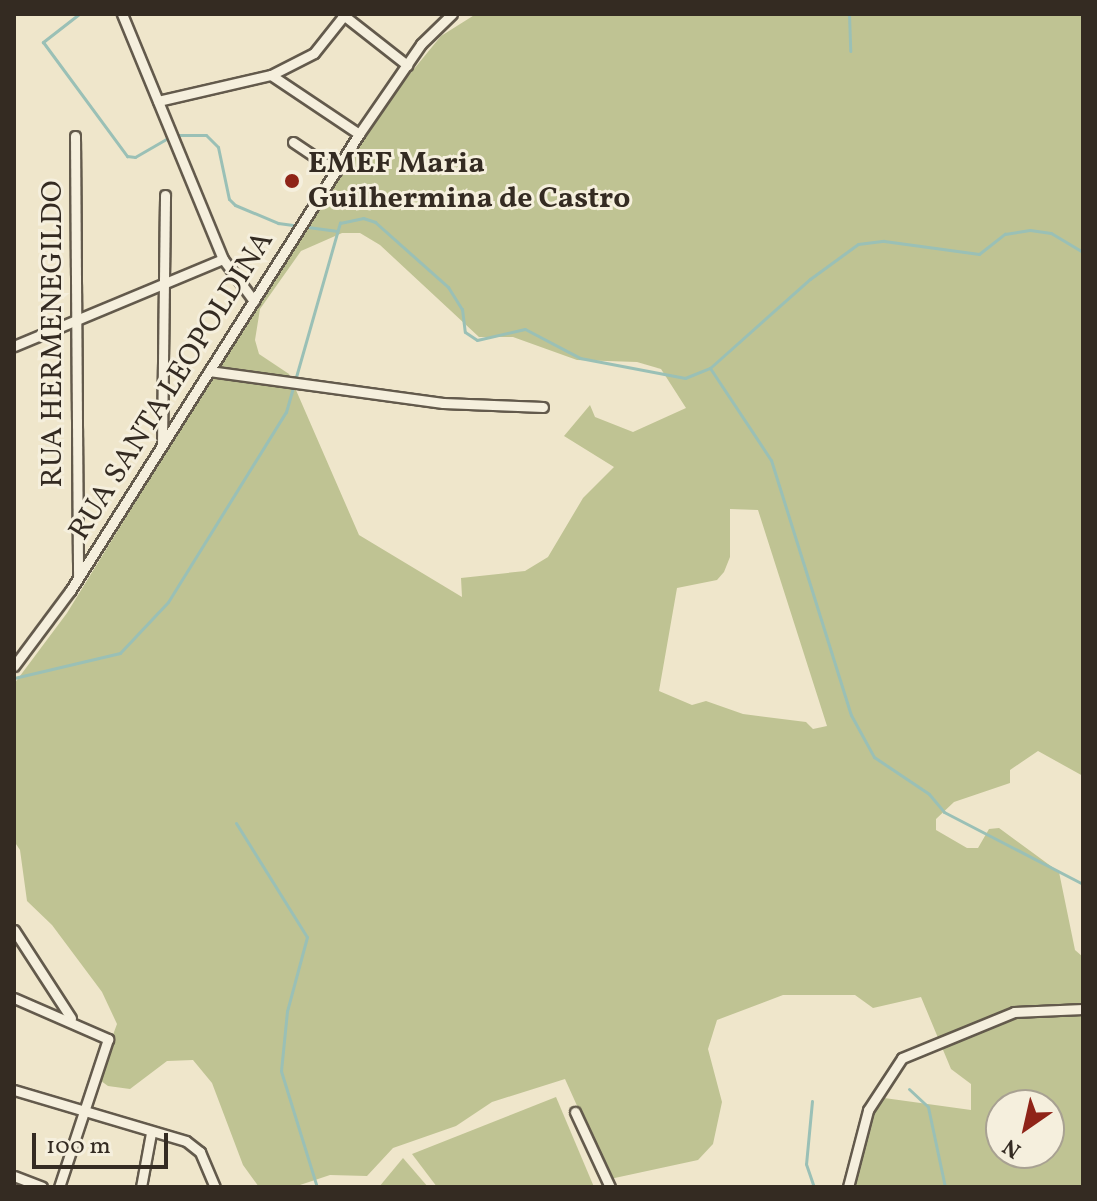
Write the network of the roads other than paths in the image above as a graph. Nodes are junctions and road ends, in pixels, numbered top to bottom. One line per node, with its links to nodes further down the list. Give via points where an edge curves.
1 (122, 14): 6 (street)
2 (452, 14): 4 (street, RUA SANTA LEOPOLDINA)
3 (343, 15): 4 (street); 5 (street, via 314,53)
4 (407, 65): 7 (street, RUA SANTA LEOPOLDINA)
5 (271, 75): 6 (street); 7 (street)
6 (158, 101): 12 (street)
7 (359, 134): 10 (street, RUA SANTA LEOPOLDINA)
8 (75, 136): 15 (street, RUA HERMENEGILDO)
9 (293, 142): 10 (street)
10 (336, 171): 14 (street, RUA SANTA LEOPOLDINA)
11 (165, 195): 13 (street)
12 (223, 259): 13 (street); 14 (street)
13 (161, 282): 15 (street); 19 (street)
14 (254, 301): 17 (street, RUA SANTA LEOPOLDINA)
15 (79, 319): 16 (street); 20 (street, RUA HERMENEGILDO)
16 (14, 346)
17 (209, 371): 18 (street, via 443,403); 19 (street, RUA SANTA LEOPOLDINA)
18 (543, 407)
19 (162, 445): 20 (street, RUA SANTA LEOPOLDINA)
20 (78, 579): 21 (street, RUA SANTA LEOPOLDINA)
21 (14, 666)
22 (14, 930): 25 (street)
23 (14, 998): 25 (street)
24 (1083, 1009): 36 (street, via 1014,1012 902,1058 868,1110)
25 (71, 1019): 28 (street, via 107,1037)
26 (14, 1090): 28 (street)
27 (575, 1112): 35 (street)
28 (82, 1113): 29 (street); 32 (street)
29 (151, 1133): 33 (street); 34 (street, via 194,1146)
30 (14, 1176): 31 (street)
31 (42, 1187)
32 (59, 1187)
33 (141, 1187)
34 (215, 1187)
35 (610, 1187)
36 (848, 1187)

